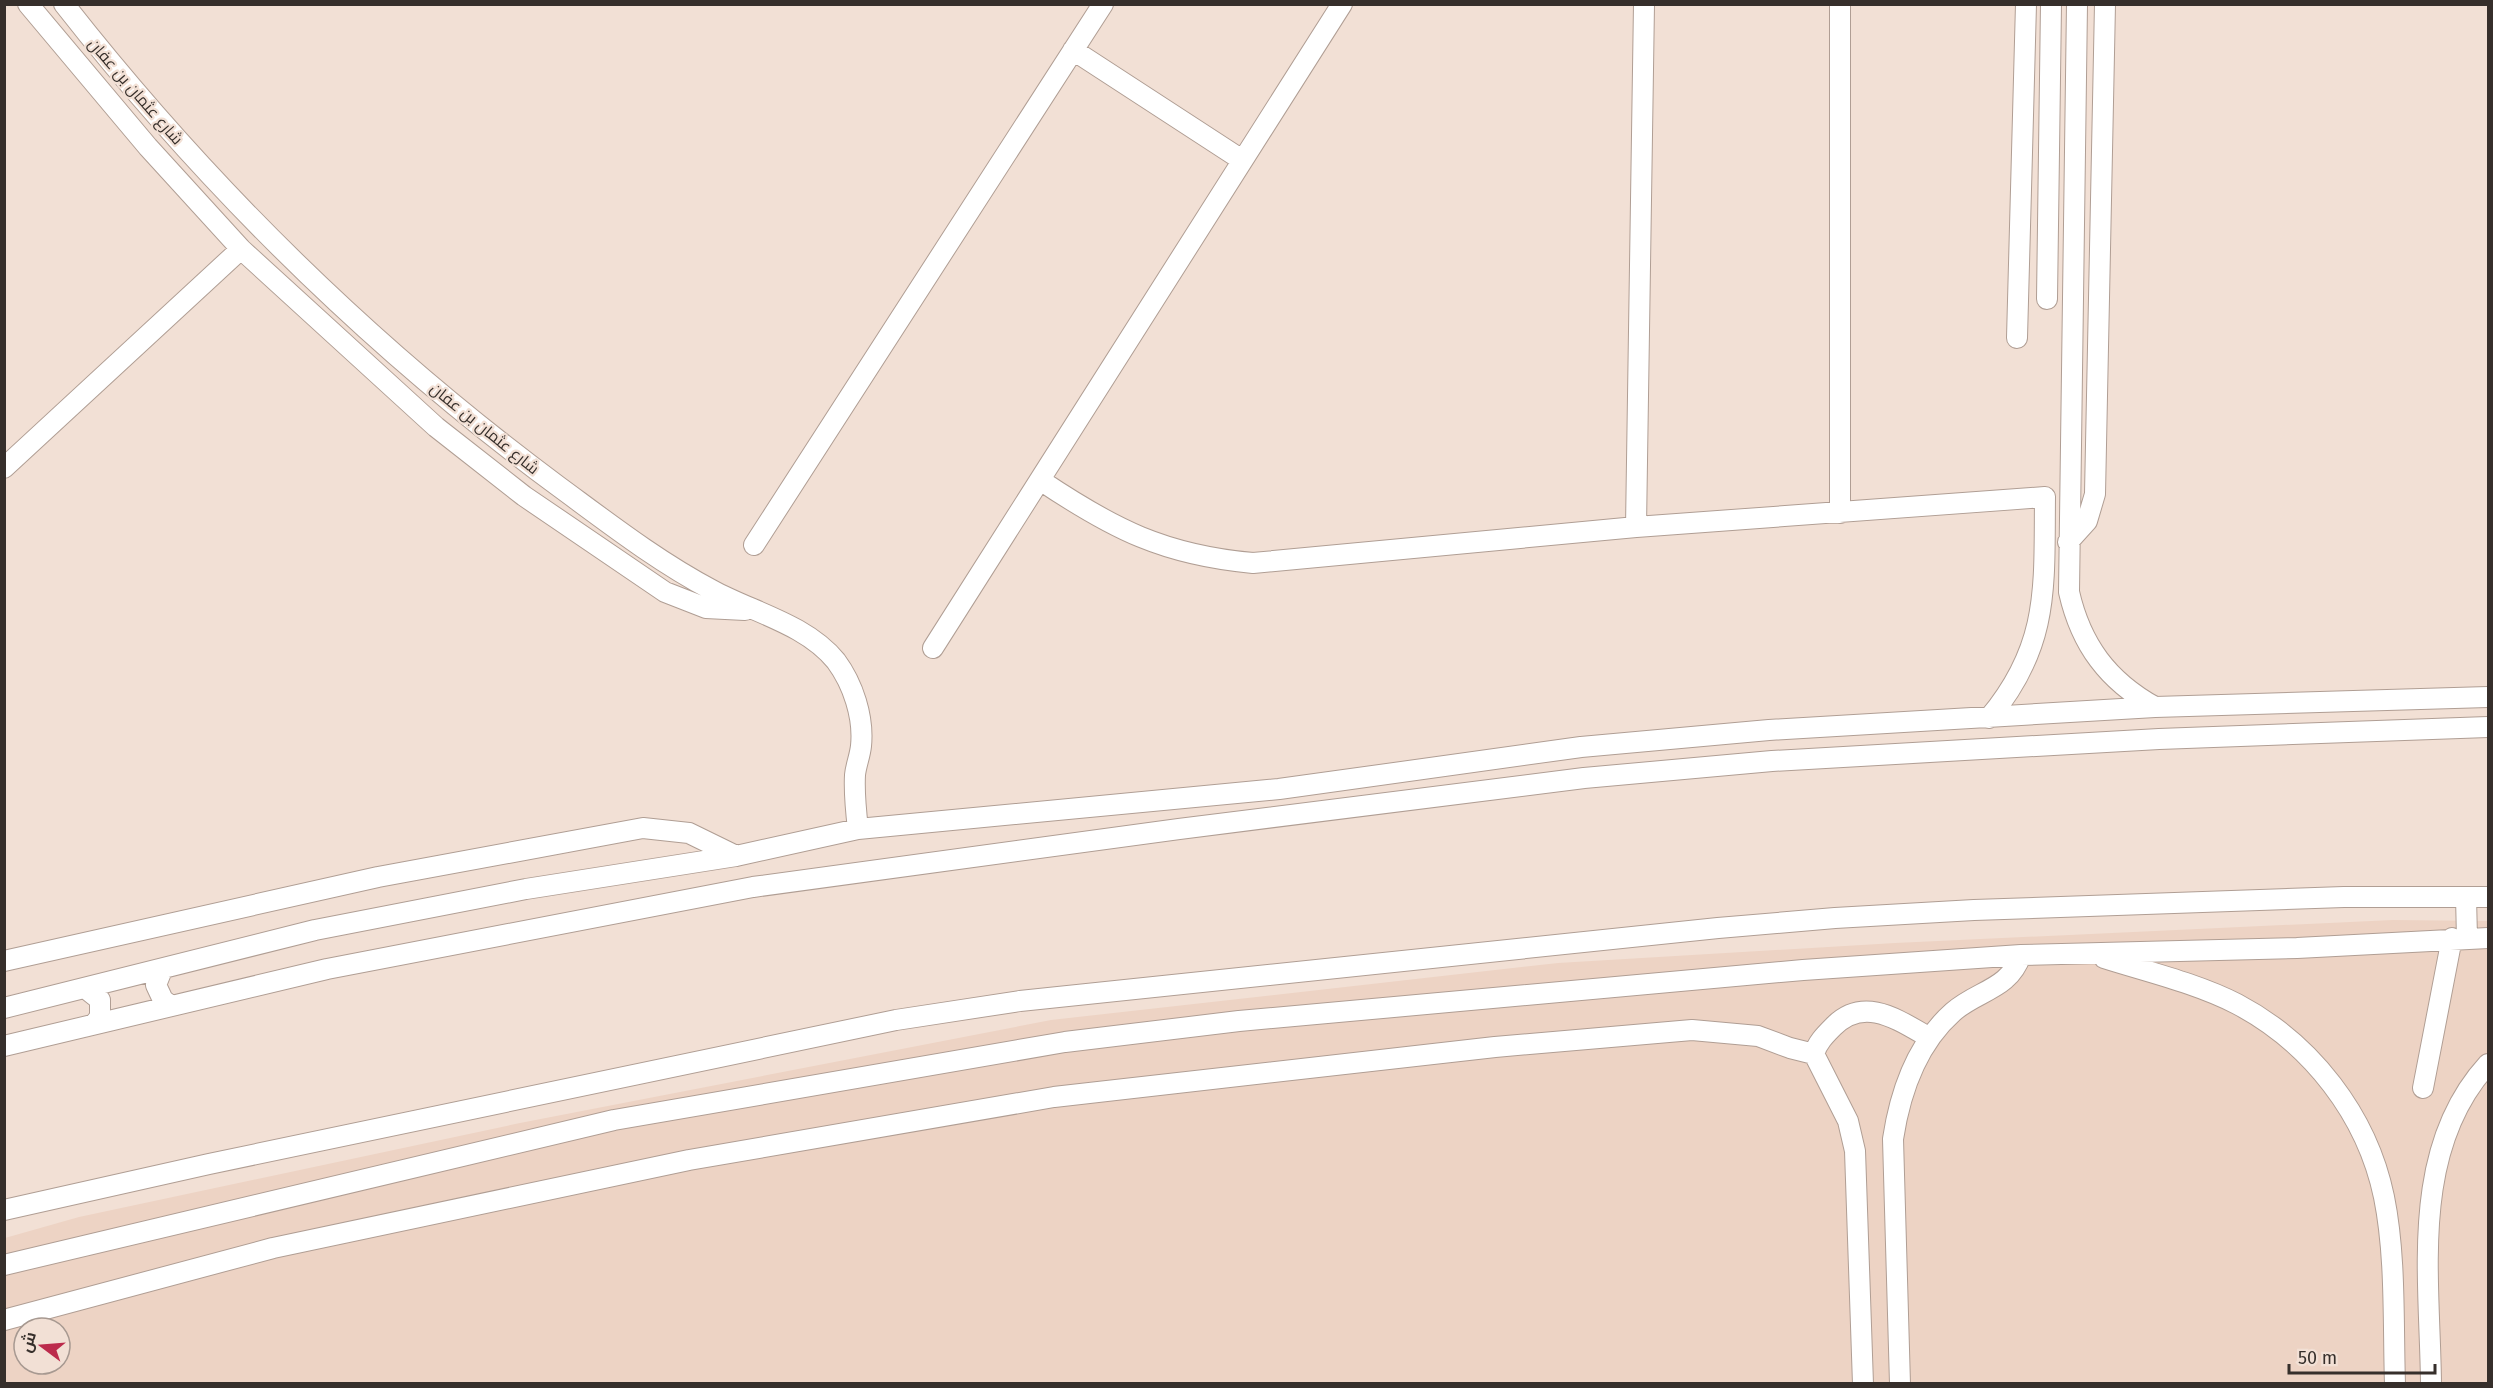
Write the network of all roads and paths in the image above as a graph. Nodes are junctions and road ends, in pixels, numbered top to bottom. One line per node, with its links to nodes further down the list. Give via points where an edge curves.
1 (28, 4): 13 (street, via 124,120)
2 (64, 4): 22 (street, شارع عثمان بن عفان, via 165,128 313,279 392,351 613,526 676,570)
3 (1102, 4): 11 (street)
4 (1342, 4): 12 (street)
5 (1644, 4): 19 (street)
6 (1839, 4): 18 (street)
7 (2026, 4): 15 (street)
8 (2051, 4): 14 (street)
9 (2077, 4): 20 (street)
10 (2105, 4): 20 (street, via 2095,494 2087,521)
11 (1073, 50): 12 (street); 21 (street)
12 (1242, 160): 17 (street)
13 (241, 249): 16 (street); 22 (street, via 436,427 568,528 685,602 728,611)
14 (2047, 299)
15 (2017, 338)
16 (4, 468)
17 (1040, 480): 19 (street, via 1096,517 1146,540 1198,556 1253,563); 23 (street)
18 (1840, 513): 19 (street); 26 (street, via 2045,497 2044,595 2040,618 2027,661)
19 (1636, 527)
20 (2068, 542): 25 (street, via 2073,613 2091,652 2119,684)
21 (754, 545)
22 (750, 609): 28 (street, شارع عثمان بن عفان, via 814,640 835,661 851,687 861,745 855,774)
23 (933, 648)
24 (2488, 697): 25 (street)
25 (2155, 707): 26 (street)
26 (1989, 718): 28 (street, via 1769,730 1581,747 1279,789)
27 (2488, 727): 39 (street, via 1772,761 1584,778 753,887 338,967)
28 (858, 829): 29 (street)
29 (736, 856): 36 (street, via 689,833 643,828 378,877); 37 (street, via 526,889 315,930)
30 (2466, 897): 31 (street); 32 (street); 47 (street, via 2320,898 1835,918 1020,1001 896,1020)
31 (2488, 897)
32 (2459, 938): 33 (street); 34 (street, via 2297,948); 46 (street)
33 (2488, 938)
34 (2090, 953): 35 (street); 52 (street, via 2237,1004 2289,1039 2332,1084 2364,1138 2384,1197 2389,1228)
35 (2021, 955): 42 (street, via 2011,976 1953,1012); 48 (street, via 1618,986 1239,1021 1065,1042 614,1120)
36 (4, 961)
37 (162, 970): 38 (street); 39 (street, via 156,985 162,1000)
38 (85, 988): 40 (street); 41 (street, via 100,1000 100,1017)
39 (170, 1005): 41 (street)
40 (4, 1008)
41 (95, 1023): 43 (street)
42 (1930, 1038): 44 (street, via 1882,1012 1866,1011 1849,1015 1836,1024 1816,1046); 51 (street, via 1904,1092 1893,1139)
43 (4, 1046)
44 (1814, 1054): 49 (street, via 1758,1036 1681,1030 1054,1097 689,1160 273,1248); 50 (street, via 1848,1121 1855,1151)
45 (2488, 1064): 53 (street, via 2452,1119 2435,1166 2429,1216)
46 (2422, 1088)
47 (4, 1210)
48 (4, 1265)
49 (4, 1320)
50 (1863, 1383)
51 (1900, 1383)
52 (2395, 1383)
53 (2431, 1383)

